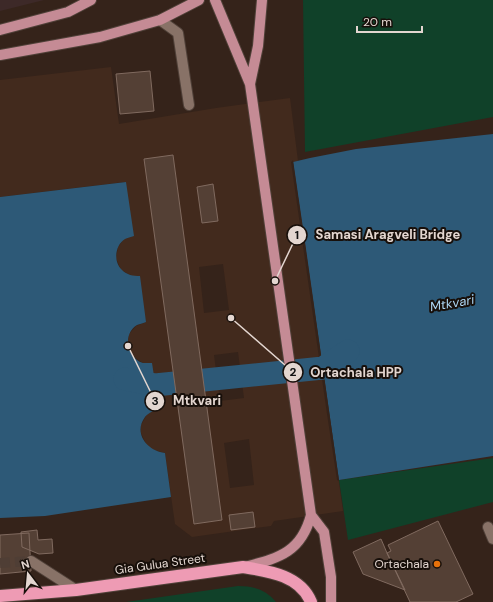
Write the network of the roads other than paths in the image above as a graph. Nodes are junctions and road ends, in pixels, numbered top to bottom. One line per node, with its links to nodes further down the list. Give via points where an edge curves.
1 (91, 0): 6 (main road, via 68,12)
2 (199, 0): 5 (main road)
3 (215, 0): 8 (main road)
4 (262, 0): 8 (main road, via 258,46)
5 (160, 20): 7 (main road, via 100,37); 9 (lane, via 178,33)
6 (0, 30)
7 (0, 55)
8 (250, 84): 10 (main road)
9 (189, 105)
10 (311, 515): 14 (main road, via 308,528 290,551 270,561); 18 (main road, via 324,532 331,577)
11 (488, 527): 12 (lane)
12 (493, 539)
13 (31, 561): 15 (lane)
14 (243, 567): 15 (highway, Gia Gulua Street); 17 (highway, Gia Gulua Street, via 290,579 302,588)
15 (76, 590): 16 (highway, Gia Gulua Street)
16 (0, 596)
17 (311, 602)
18 (331, 602)

